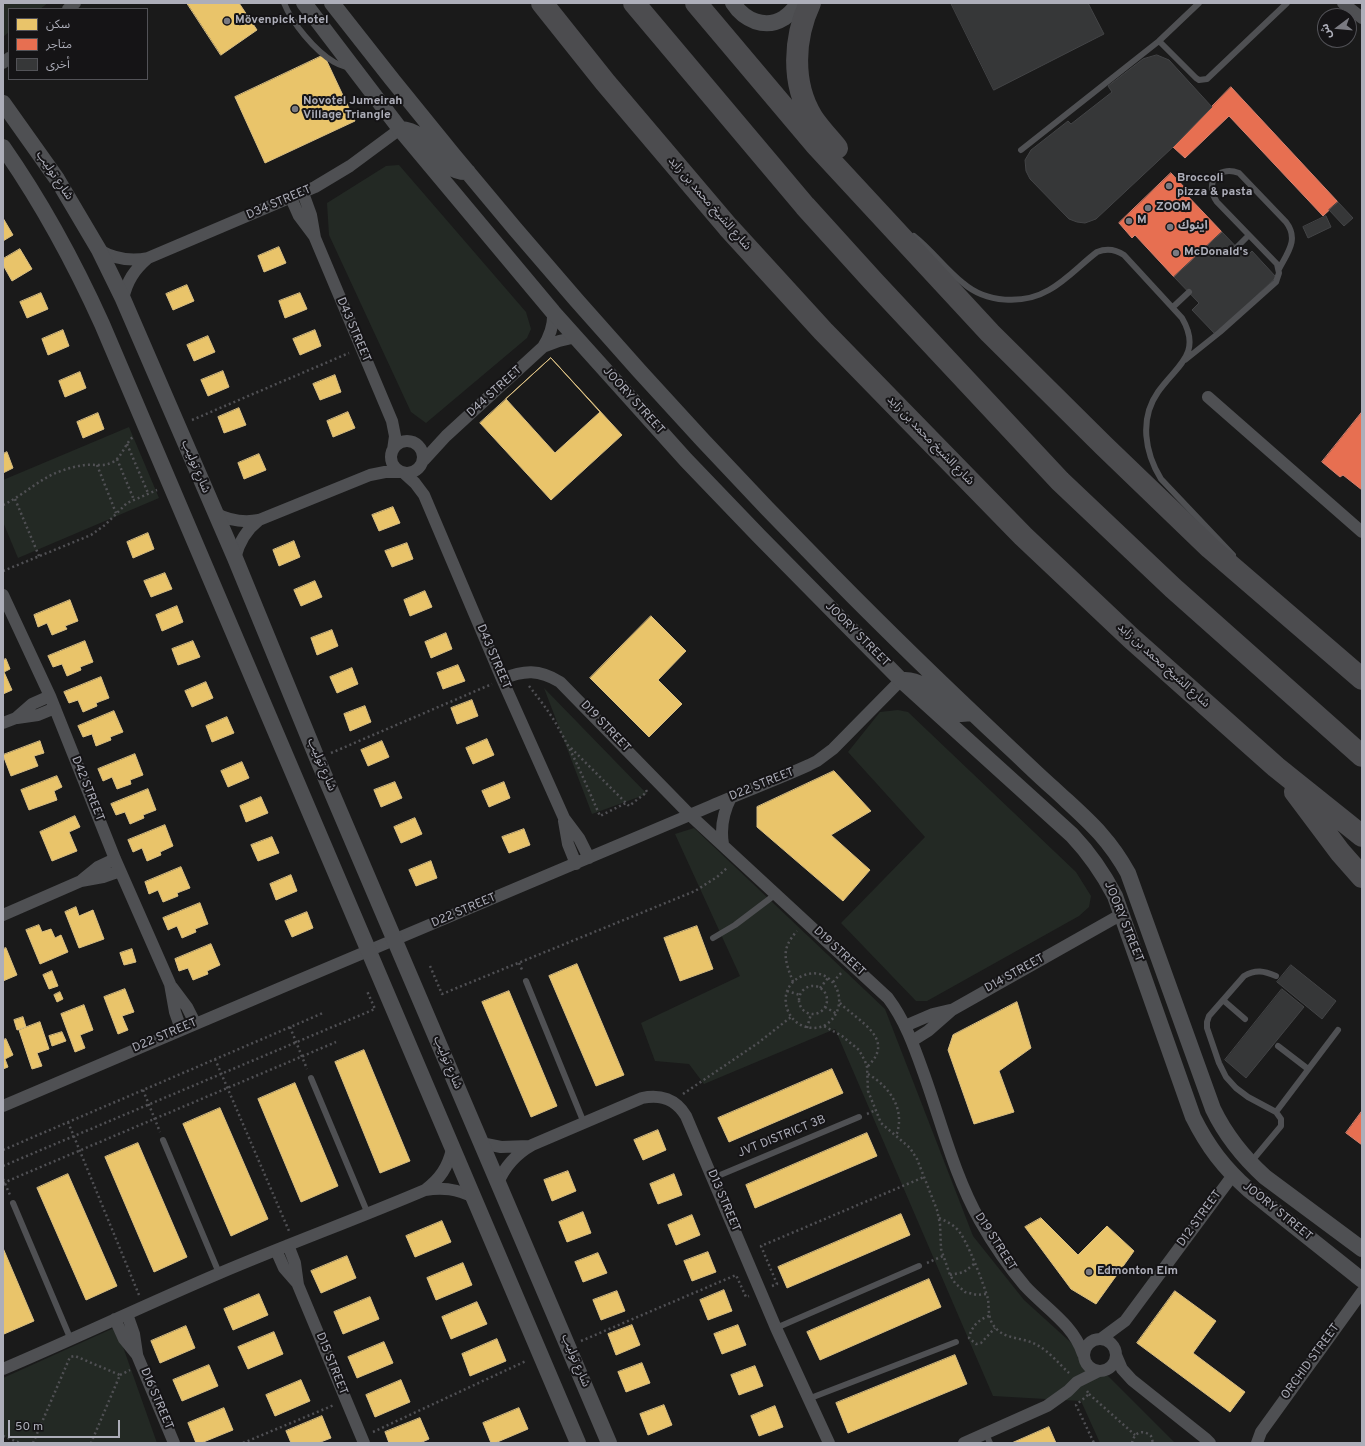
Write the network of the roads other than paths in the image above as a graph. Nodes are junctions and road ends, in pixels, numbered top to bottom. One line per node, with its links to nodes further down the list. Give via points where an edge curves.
1 (284, 3): 15 (lane, via 299,28 324,55)
2 (304, 3): 15 (street, JOORY STREET)
3 (332, 3): 20 (street, JOORY STREET)
4 (542, 3): 62 (highway, شارع الشيخ محمد بن زايد, via 728,227 824,331 1029,541 1131,638)
5 (634, 3): 61 (highway, via 805,206 1060,481 1173,588)
6 (696, 3): 22 (highway, via 815,144)
7 (733, 3): 8 (street, via 746,17 764,24 783,19)
8 (799, 3)
9 (810, 3): 22 (highway, via 803,22 797,54 800,86 812,117 854,169)
10 (1199, 3): 14 (lane)
11 (1287, 3): 14 (lane, via 1207,80 1196,78)
12 (1343, 3): 13 (street)
13 (1362, 18)
14 (1159, 41): 19 (lane)
15 (355, 70): 17 (street, JOORY STREET)
16 (3, 103): 28 (street, شارع توليب, via 57,179)
17 (400, 129): 20 (street, via 408,129 420,135 450,168); 21 (street, D34 STREET, via 338,174); 34 (street, JOORY STREET)
18 (3, 147): 79 (street, via 33,191 77,269)
19 (1021, 150)
20 (468, 172): 58 (street, JOORY STREET, via 582,307 739,480 834,578)
21 (303, 193): 23 (street, D34 STREET); 26 (street, D43 STREET)
22 (864, 197): 24 (highway)
23 (291, 198): 26 (street, D43 STREET, via 299,216); 29 (street, D34 STREET)
24 (902, 230): 33 (lane, via 922,243 964,285 991,297 1006,300 1035,296 1061,282 1097,252 1111,249 1124,255); 51 (highway, via 990,333 1210,548)
25 (1249, 235): 27 (lane); 30 (lane); 30 (lane, via 1213,196 1213,181 1224,171 1232,170 1239,173 1291,228 1292,242)
26 (315, 238): 39 (street, D43 STREET)
27 (1237, 247)
28 (99, 250): 29 (street, D34 STREET, via 123,260); 32 (street, شارع توليب)
29 (148, 258): 32 (street, D34 STREET, via 128,280)
30 (1279, 269): 37 (lane, via 1276,282)
31 (1189, 292): 33 (lane)
32 (123, 299): 47 (street, شارع توليب)
33 (1173, 307): 37 (lane, via 1188,330 1190,345)
34 (553, 312): 35 (street, JOORY STREET); 36 (street, D44 STREET, via 552,330)
35 (576, 337): 36 (street, D44 STREET); 55 (street, JOORY STREET, via 717,492)
36 (543, 347): 40 (street, D44 STREET)
37 (1184, 361): 51 (lane, via 1157,393 1150,407 1146,437 1148,452 1161,480 1221,541)
38 (1208, 397): 49 (street)
39 (392, 421): 41 (street, D43 STREET); 42 (street, D43 STREET)
40 (446, 436): 41 (street, D44 STREET, via 431,441); 43 (street, D44 STREET)
41 (414, 442): 42 (street, via 402,442); 43 (street, via 423,452)
42 (392, 452): 44 (street, via 393,465); 45 (street)
43 (423, 462): 44 (street, via 415,472); 46 (street, D43 STREET)
44 (402, 473): 45 (street, via 385,472); 46 (street, D43 STREET)
45 (370, 475): 48 (street)
46 (424, 495): 53 (street, D43 STREET)
47 (215, 514): 48 (street, via 241,522); 50 (street, شارع توليب)
48 (259, 520): 50 (street, via 243,536)
49 (1362, 532)
50 (235, 558): 78 (street, شارع توليب)
51 (1258, 588): 54 (highway)
52 (3, 595): 56 (street, D42 STREET)
53 (502, 679): 64 (street, D19 STREET, via 521,672 542,673 560,682); 65 (street, D43 STREET)
54 (1362, 679)
55 (901, 680): 58 (street, via 920,683 956,712); 63 (street, D22 STREET, via 822,758 800,770); 75 (street, JOORY STREET, via 1085,848 1107,880)
56 (50, 696): 57 (street, D42 STREET); 59 (street, via 32,704)
57 (55, 708): 59 (street, via 38,715); 69 (street, D42 STREET)
58 (973, 713): 102 (street, JOORY STREET, via 1092,823 1120,858 1135,889 1213,1109 1229,1138)
59 (16, 718): 60 (street)
60 (3, 724)
61 (1362, 756)
62 (1276, 767): 66 (highway, شارع الشيخ محمد بن زايد); 72 (highway)
63 (731, 797): 64 (street, D22 STREET); 67 (street, via 722,820)
64 (690, 815): 67 (street, D19 STREET); 68 (street, D22 STREET)
65 (564, 818): 68 (street, D43 STREET, via 579,838); 70 (street, D43 STREET, via 568,844)
66 (1362, 836)
67 (723, 844): 74 (street, D19 STREET)
68 (589, 858): 70 (street, D22 STREET)
69 (115, 859): 71 (street, D42 STREET); 73 (street, via 98,867)
70 (576, 864): 78 (street, D22 STREET)
71 (120, 870): 73 (street, via 103,877); 82 (street, D42 STREET)
72 (1362, 877)
73 (81, 881): 76 (street)
74 (776, 894): 77 (lane); 87 (street, D19 STREET, via 879,989 895,1008)
75 (1122, 914): 84 (street, D14 STREET); 103 (street, JOORY STREET, via 1193,1117 1210,1148)
76 (3, 915)
77 (713, 938)
78 (395, 940): 79 (street, D22 STREET); 99 (street, شارع توليب)
79 (368, 952): 86 (street, D22 STREET); 101 (street)
80 (1276, 976): 83 (lane, via 1260,970 1249,973)
81 (526, 981): 97 (lane)
82 (170, 984): 86 (street, D42 STREET, via 185,1003); 88 (street, D42 STREET)
83 (1223, 1000): 85 (lane); 95 (lane, via 1209,1016 1207,1025 1222,1071 1236,1088)
84 (952, 1010): 87 (street, via 929,1015); 90 (street, D14 STREET, via 928,1031)
85 (1245, 1020)
86 (195, 1023): 88 (street, D22 STREET)
87 (905, 1026): 90 (street, D19 STREET)
88 (181, 1029): 94 (street, D22 STREET)
89 (1338, 1030): 92 (lane)
90 (912, 1040): 122 (street, D19 STREET, via 958,1171 979,1220 1004,1260 1025,1286)
91 (1278, 1046): 92 (lane)
92 (1308, 1069): 95 (lane)
93 (311, 1078): 109 (lane)
94 (3, 1106)
95 (1276, 1112): 102 (lane, via 1280,1116 1281,1126)
96 (859, 1118): 104 (lane, JVT DISTRICT 3B)
97 (584, 1123): 100 (street); 104 (street, D13 STREET, via 650,1096 673,1101 683,1110)
98 (163, 1140): 114 (lane)
99 (481, 1143): 100 (street, via 501,1147); 105 (street, شارع توليب)
100 (532, 1145): 105 (street, via 517,1155)
101 (452, 1149): 106 (street, via 446,1168); 107 (street)
102 (1250, 1164): 111 (street, JOORY STREET)
103 (1233, 1175): 115 (street, JOORY STREET); 120 (street, D12 STREET)
104 (713, 1178): 121 (street, D13 STREET)
105 (498, 1183): 140 (street, شارع توليب)
106 (425, 1190): 107 (street, via 455,1190); 109 (street)
107 (473, 1197): 139 (street)
108 (13, 1203): 124 (lane)
109 (368, 1214): 110 (street)
110 (291, 1244): 112 (street); 116 (street, D15 STREET)
111 (1362, 1249)
112 (276, 1250): 114 (street); 116 (street, D15 STREET, via 284,1268)
113 (919, 1266): 121 (lane)
114 (219, 1273): 118 (street)
115 (1362, 1280)
116 (298, 1285): 136 (street, D15 STREET)
117 (1362, 1292): 135 (street, ORCHID STREET)
118 (127, 1314): 119 (street); 127 (street, D16 STREET, via 134,1334)
119 (115, 1319): 124 (street); 127 (street, D16 STREET, via 124,1338)
120 (1125, 1321): 123 (street, D12 STREET); 126 (street, D12 STREET)
121 (776, 1328): 133 (street, D13 STREET)
122 (1069, 1328): 123 (street, D19 STREET); 128 (street, D19 STREET, via 1078,1340)
123 (1099, 1338): 126 (street, via 1109,1341); 128 (street, via 1089,1342)
124 (71, 1340): 129 (street)
125 (956, 1342): 133 (lane)
126 (1116, 1353): 130 (street, via 1112,1365); 131 (street, via 1122,1368)
127 (137, 1355): 138 (street, D16 STREET)
128 (1084, 1356): 130 (street, via 1089,1367); 132 (street)
129 (3, 1369)
130 (1101, 1371): 131 (street); 132 (street)
131 (1132, 1380): 137 (street)
132 (1077, 1382): 134 (street, via 1047,1406)
133 (808, 1400): 141 (street, D13 STREET)
134 (988, 1438): 142 (street)
135 (1259, 1438): 143 (street, ORCHID STREET)
136 (363, 1440)
137 (1210, 1442)
138 (174, 1443)
139 (578, 1443)
140 (609, 1443)
141 (829, 1443)
142 (964, 1443)
143 (1247, 1443)

